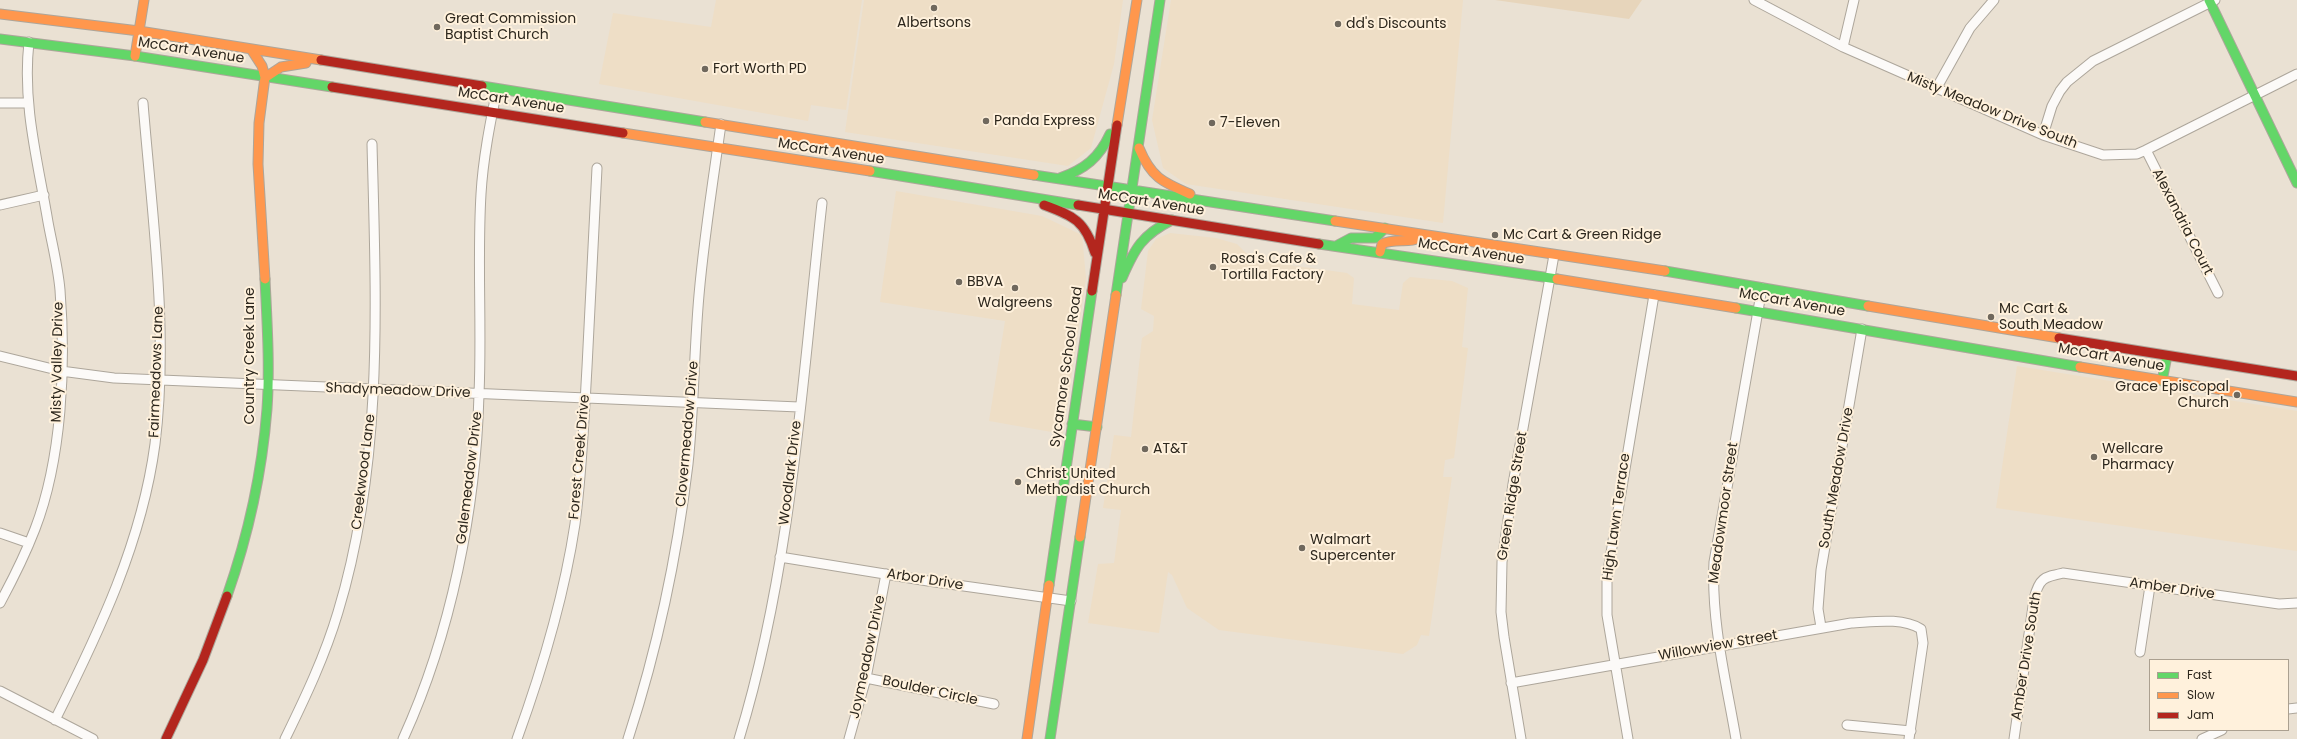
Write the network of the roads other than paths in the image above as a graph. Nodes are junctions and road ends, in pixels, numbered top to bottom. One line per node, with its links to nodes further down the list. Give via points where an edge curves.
1 (144, 0): 8 (main road)
2 (1754, 0): 11 (street, Misty Meadow Drive South)
3 (1854, 0): 11 (street)
4 (1994, 0): 18 (street, via 1970,28)
5 (2211, 1): 19 (main road); 26 (street, via 2093,61 2060,91 2052,106)
6 (1148, 2): 24 (main road, Sycamore School Road); 28 (main road, Sycamore School Road)
7 (0, 14): 8 (main road, McCart Avenue)
8 (139, 31): 12 (main road, McCart Avenue); 13 (main road)
9 (0, 39): 10 (main road, McCart Avenue)
10 (29, 42): 13 (main road, McCart Avenue); 21 (street, Misty Valley Drive)
11 (1843, 47): 18 (street, Misty Meadow Drive South)
12 (251, 49): 14 (main road, McCart Avenue); 16 (main road)
13 (135, 56): 16 (main road, McCart Avenue)
14 (325, 61): 16 (main road, via 281,67); 17 (main road, McCart Avenue)
15 (2297, 74): 19 (street, Misty Meadow Drive South)
16 (266, 77): 23 (main road, McCart Avenue); 64 (main road, Country Creek Lane, via 259,119 258,171 267,321)
17 (497, 89): 23 (street, Galemeadow Drive); 25 (main road, McCart Avenue)
18 (1936, 89): 26 (street, Misty Meadow Drive South)
19 (2256, 95): 30 (street, Misty Meadow Drive South); 34 (main road)
20 (0, 103): 21 (street)
21 (27, 103): 37 (street, Misty Valley Drive)
22 (143, 103): 62 (street, Fairmeadows Lane, via 160,314)
23 (492, 112): 29 (main road, McCart Avenue); 66 (street, Galemeadow Drive, via 481,193)
24 (1119, 112): 33 (main road, via 1102,153 1082,171); 35 (main road, Sycamore School Road)
25 (722, 124): 29 (street, Clovermeadow Drive); 32 (main road, McCart Avenue)
26 (2043, 135): 30 (street, Misty Meadow Drive South, via 2103,155 2137,154)
27 (372, 144): 65 (street, Creekwood Lane, via 376,304)
28 (1139, 147): 36 (main road, Sycamore School Road); 39 (main road, via 1146,166 1157,180)
29 (718, 148): 32 (main road, McCart Avenue); 69 (street, Clovermeadow Drive, via 706,223)
30 (2146, 150): 54 (street, Alexandria Court)
31 (597, 168): 67 (street, Forest Creek Drive)
32 (921, 168): 33 (main road, McCart Avenue); 38 (main road, McCart Avenue)
33 (1057, 179): 35 (main road, McCart Avenue)
34 (2297, 183)
35 (1107, 186): 36 (main road, McCart Avenue); 42 (main road, Sycamore School Road)
36 (1131, 190): 39 (main road, McCart Avenue); 43 (main road, Sycamore School Road)
37 (44, 195): 41 (street); 60 (street, Misty Valley Drive, via 60,289)
38 (1016, 195): 42 (main road, McCart Avenue); 50 (main road, via 1078,218 1091,238)
39 (1208, 201): 45 (main road, McCart Avenue)
40 (822, 203): 70 (street, Woodlark Drive)
41 (0, 205)
42 (1104, 209): 43 (main road, McCart Avenue); 50 (main road, Sycamore School Road)
43 (1127, 213): 44 (main road, McCart Avenue); 53 (main road, Sycamore School Road)
44 (1172, 220): 47 (main road, McCart Avenue); 53 (main road, via 1152,229 1136,244)
45 (1385, 228): 46 (main road, McCart Avenue); 47 (main road, via 1382,235 1376,239 1351,238)
46 (1424, 234): 48 (main road, via 1414,241 1387,241 1382,244); 49 (main road, McCart Avenue)
47 (1336, 246): 48 (main road, McCart Avenue)
48 (1380, 252): 51 (main road, McCart Avenue)
49 (1554, 255): 51 (street, Green Ridge Street); 52 (main road, McCart Avenue)
50 (1097, 258): 71 (main road, Sycamore School Road)
51 (1548, 278): 55 (main road, McCart Avenue); 88 (street, Green Ridge Street, via 1502,562 1502,612)
52 (1762, 288): 56 (street, Meadowmoor Street); 59 (main road, McCart Avenue)
53 (1116, 290): 72 (main road, Sycamore School Road)
54 (2218, 293)
55 (1654, 295): 56 (main road, McCart Avenue); 86 (street, High Lawn Terrace, via 1609,555 1607,615)
56 (1757, 311): 57 (main road, McCart Avenue); 84 (street, Meadowmoor Street, via 1714,562 1714,615)
57 (1862, 329): 63 (main road, McCart Avenue); 83 (street, South Meadow Drive, via 1821,570 1818,609)
58 (0, 356): 60 (street, Shadymeadow Drive)
59 (2167, 356): 61 (main road, McCart Avenue); 63 (main road)
60 (61, 371): 62 (street, Shadymeadow Drive); 74 (street, Misty Valley Drive, via 55,448 42,508)
61 (2297, 376)
62 (159, 381): 64 (street, Shadymeadow Drive); 91 (street, Fairmeadows Lane, via 154,445 145,493 129,552 102,623)
63 (2162, 381): 68 (main road, McCart Avenue)
64 (267, 386): 65 (street, Shadymeadow Drive); 96 (main road, Country Creek Lane, via 262,452 241,556 214,634)
65 (374, 390): 66 (street, Shadymeadow Drive); 97 (street, Creekwood Lane, via 360,517 345,586 316,675)
66 (480, 394): 67 (street, Shadymeadow Drive); 98 (street, Galemeadow Drive, via 476,452 461,550 436,653)
67 (585, 398): 69 (street, Shadymeadow Drive); 99 (street, Forest Creek Drive, via 575,524 537,681)
68 (2297, 402)
69 (692, 403): 70 (street, Shadymeadow Drive); 100 (street, Clovermeadow Drive, via 688,463 679,526 660,626)
70 (799, 407): 75 (street, Woodlark Drive)
71 (1072, 424): 72 (main road); 79 (main road, Sycamore School Road)
72 (1097, 427): 80 (main road, Sycamore School Road)
73 (0, 533): 74 (street)
74 (29, 544): 81 (street, Misty Valley Drive)
75 (780, 557): 76 (street, Arbor Drive); 101 (street, Woodlark Drive, via 749,706)
76 (886, 574): 79 (street, Arbor Drive); 87 (street, Joymeadow Drive)
77 (2047, 576): 78 (street, Amber Drive, via 2064,573); 108 (street, Amber Drive South, via 2036,588)
78 (2150, 586): 82 (street, Amber Drive, via 2280,604); 85 (street)
79 (1047, 597): 80 (street, Arbor Drive); 103 (main road, Sycamore School Road)
80 (1071, 601): 104 (main road, Sycamore School Road)
81 (0, 603)
82 (2297, 603)
83 (1821, 627): 84 (street, Willowview Street); 94 (street, Willowview Street, via 1885,621 1916,626 1923,633)
84 (1720, 646): 86 (street, Willowview Street); 107 (street, Meadowmoor Street)
85 (2140, 652)
86 (1615, 665): 88 (street, Willowview Street); 106 (street, High Lawn Terrace)
87 (866, 678): 90 (street, Boulder Circle); 102 (street, Joymeadow Drive)
88 (1511, 683): 105 (street, Green Ridge Street)
89 (0, 691): 91 (street)
90 (994, 704)
91 (55, 720): 95 (street)
92 (1847, 725): 94 (street)
93 (2220, 731): 109 (street)
94 (1910, 735)
95 (93, 739)
96 (166, 739)
97 (285, 739)
98 (403, 739)
99 (516, 739)
100 (628, 739)
101 (739, 739)
102 (849, 739)
103 (1027, 739)
104 (1050, 739)
105 (1521, 739)
106 (1628, 739)
107 (1736, 739)
108 (2014, 739)
109 (2202, 739)

